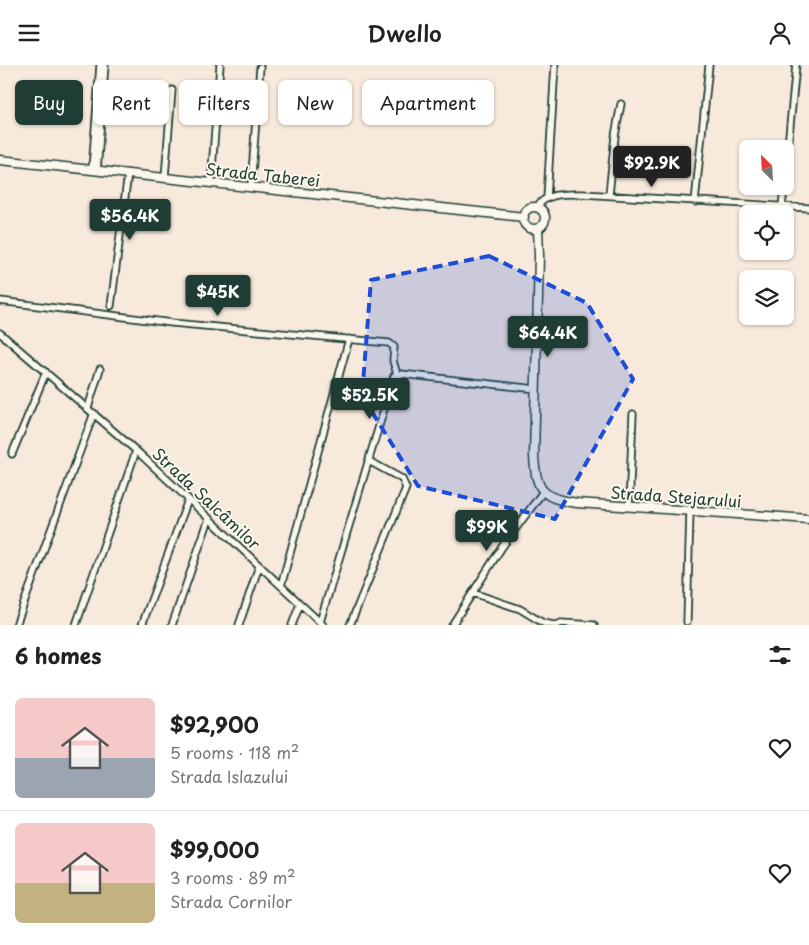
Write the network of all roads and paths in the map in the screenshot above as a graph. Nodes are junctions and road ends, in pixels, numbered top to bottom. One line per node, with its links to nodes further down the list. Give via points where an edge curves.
1 (100, 65): 12 (street)
2 (105, 65): 12 (street)
3 (220, 65): 15 (street)
4 (555, 65): 18 (street)
5 (709, 65): 19 (street)
6 (796, 65): 10 (street)
7 (260, 67): 16 (street)
8 (172, 91): 14 (street)
9 (621, 104): 17 (street)
10 (789, 140)
11 (0, 160): 12 (street, Strada Taberei)
12 (95, 170): 13 (street, Strada Taberei)
13 (128, 173): 14 (street, Strada Taberei); 27 (street)
14 (166, 177): 15 (street, Strada Taberei)
15 (211, 182): 16 (street, Strada Taberei)
16 (251, 186): 24 (street, Strada Taberei)
17 (609, 195): 18 (street, via 565,194); 19 (street)
18 (548, 198): 21 (street)
19 (695, 201): 20 (street)
20 (745, 205)
21 (536, 208): 24 (street, via 528,210); 25 (street, via 544,216)
22 (794, 208): 23 (street)
23 (809, 208)
24 (524, 217): 25 (street, via 524,223 529,227)
25 (538, 228): 33 (street)
26 (0, 301): 29 (street, via 172,323)
27 (111, 306)
28 (0, 333): 31 (street, Strada Salcâmilor)
29 (349, 339): 32 (street, via 392,345); 47 (street)
30 (100, 369): 34 (street)
31 (46, 372): 34 (street, Strada Salcâmilor); 38 (street)
32 (397, 374): 33 (street); 39 (street, via 392,379)
33 (536, 389): 40 (street, via 535,470)
34 (88, 408): 35 (street, Strada Salcâmilor)
35 (94, 413): 37 (street, Strada Salcâmilor); 52 (street)
36 (633, 414): 42 (street)
37 (136, 451): 41 (street, Strada Salcâmilor); 53 (street)
38 (12, 454)
39 (369, 461): 51 (street); 58 (street, via 402,479 406,488)
40 (542, 493): 42 (street, Strada Stejarului, via 565,501); 48 (street)
41 (188, 499): 44 (street, Strada Salcâmilor); 54 (street)
42 (629, 507): 43 (street, Strada Stejarului)
43 (690, 511): 45 (street, Strada Stejarului); 50 (street)
44 (209, 519): 46 (street, Strada Salcâmilor); 55 (street)
45 (809, 519)
46 (259, 566): 47 (street, Strada Salcâmilor); 56 (street)
47 (281, 586): 49 (street, Strada Salcâmilor)
48 (473, 593): 59 (street); 60 (street)
49 (300, 604): 51 (street, Strada Salcâmilor); 57 (street)
50 (688, 621)
51 (322, 623)
52 (16, 625)
53 (76, 625)
54 (142, 625)
55 (172, 625)
56 (239, 625)
57 (292, 625)
58 (350, 625)
59 (452, 625)
60 (555, 625): 61 (street)
61 (594, 625)

